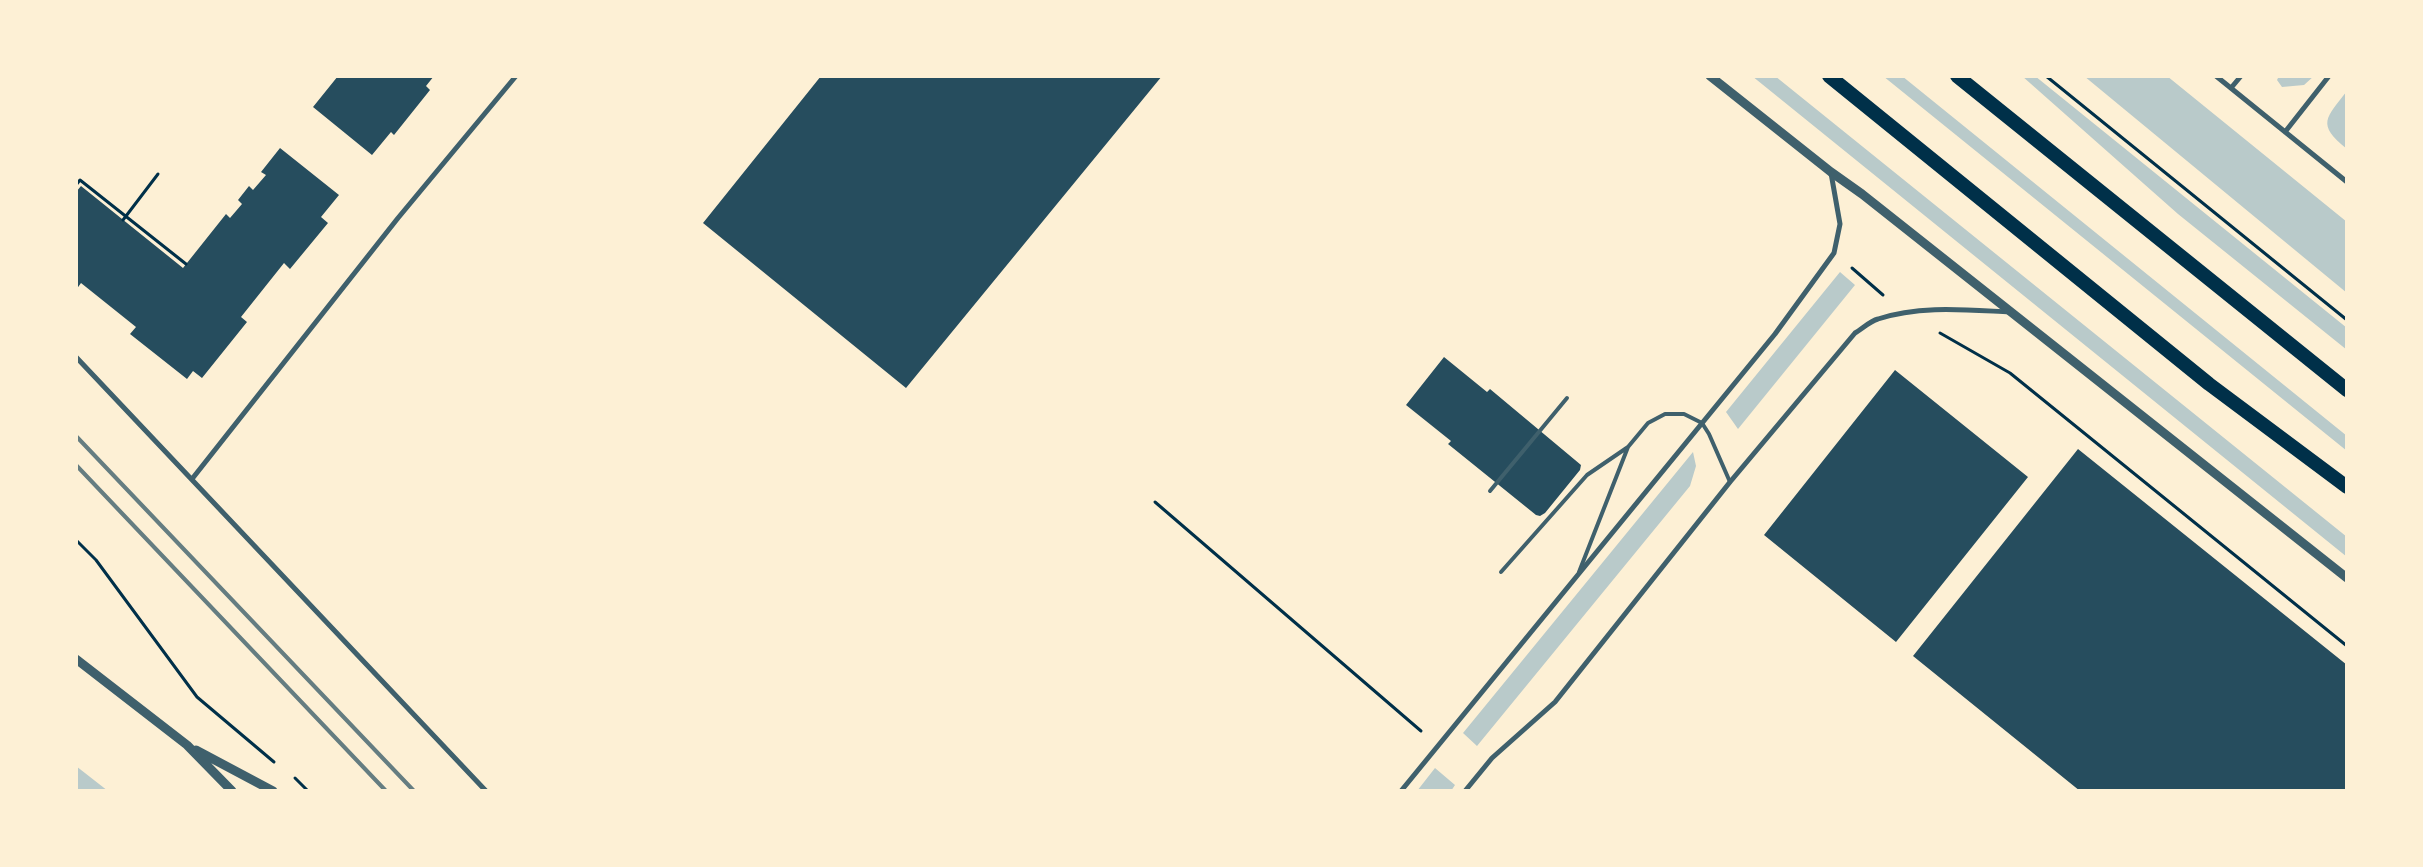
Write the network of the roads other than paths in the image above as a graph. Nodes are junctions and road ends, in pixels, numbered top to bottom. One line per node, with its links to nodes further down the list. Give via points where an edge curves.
1 (516, 76): 18 (street, via 398,218)
2 (1710, 76): 10 (street)
3 (1829, 76): 20 (highway, via 2209,384)
4 (1957, 76): 14 (highway)
5 (2216, 76): 8 (street)
6 (2240, 76): 8 (street)
7 (2329, 76): 9 (street)
8 (2231, 88): 9 (street)
9 (2284, 132): 11 (street)
10 (1831, 172): 12 (street); 16 (street, via 1840,224 1834,253 1775,334)
11 (2347, 182)
12 (2012, 312): 19 (street, via 1952,309 1876,319 1855,333); 24 (street)
13 (76, 357): 18 (street)
14 (2347, 390)
15 (1567, 398): 21 (lane)
16 (1702, 423): 17 (lane, via 1684,414 1665,414 1648,423); 19 (lane); 23 (street)
17 (1628, 446): 22 (lane, via 1586,475); 23 (lane)
18 (192, 479): 29 (street)
19 (1730, 482): 31 (street, via 1555,702 1492,758)
20 (2347, 488)
21 (1490, 491)
22 (1501, 572)
23 (1577, 577): 30 (street)
24 (2347, 578)
25 (76, 659): 26 (street)
26 (187, 745): 27 (street); 28 (street)
27 (232, 791)
28 (274, 791)
29 (486, 791)
30 (1401, 791)
31 (1465, 791)

